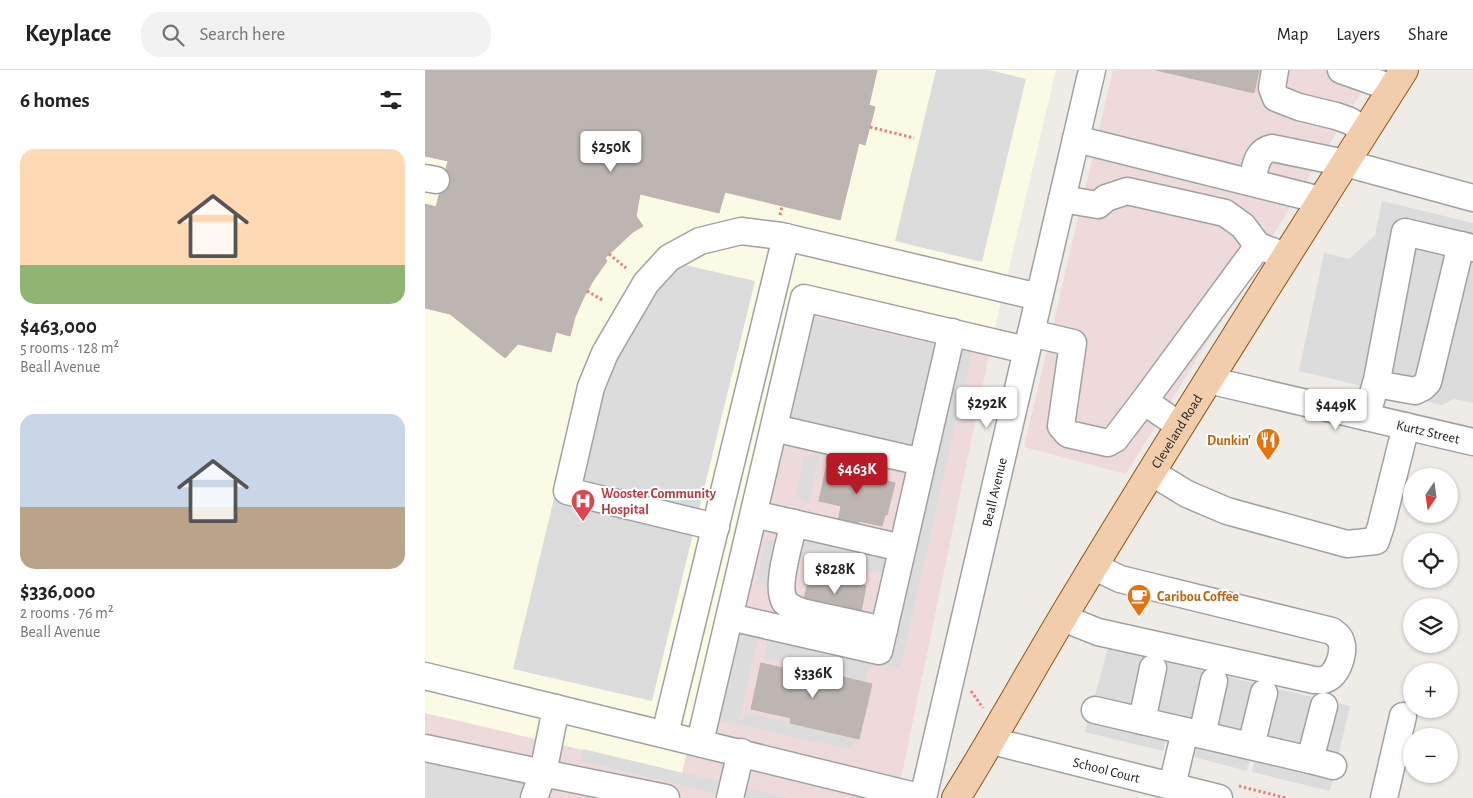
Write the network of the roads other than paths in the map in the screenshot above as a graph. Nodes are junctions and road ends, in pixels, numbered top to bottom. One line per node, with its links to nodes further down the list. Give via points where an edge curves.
1 (1092, 70): 6 (street, Beall Avenue)
2 (1275, 70): 5 (street, via 1272,88 1276,98 1350,121)
3 (1341, 70): 4 (street)
4 (1398, 79): 5 (main road, Cleveland Road)
5 (1365, 131): 7 (main road, Cleveland Road)
6 (1076, 139): 8 (street); 10 (street, Beall Avenue)
7 (1345, 164): 8 (street, via 1266,149 1256,162); 9 (street); 11 (main road, Cleveland Road)
8 (1252, 182): 11 (street)
9 (1473, 198)
10 (1062, 199): 13 (street, via 1098,205 1106,198 1127,190 1225,214 1243,226); 16 (street, Beall Avenue)
11 (1321, 200): 15 (main road, Cleveland Road)
12 (786, 238): 16 (street); 31 (street); 31 (street, via 741,231 700,240 669,258 641,290 605,352 591,388 567,491)
13 (1258, 246): 15 (street); 21 (street)
14 (1467, 246): 20 (street, via 1428,382 1415,391); 20 (street, via 1405,232)
15 (1286, 256): 19 (main road, Cleveland Road)
16 (1039, 297): 18 (street, Beall Avenue)
17 (952, 332): 18 (street); 25 (street, via 804,298); 27 (street)
18 (1028, 342): 21 (street, via 1073,343 1061,426 1068,434 1108,443 1115,439); 59 (street, Beall Avenue)
19 (1208, 380): 22 (street, Kurtz Street); 23 (main road, Cleveland Road)
20 (1376, 384): 22 (street)
21 (1144, 401): 23 (street)
22 (1366, 417): 24 (street, Kurtz Street)
23 (1179, 426): 28 (main road, Cleveland Road)
24 (1406, 426): 26 (street, Kurtz Street); 28 (street, via 1376,541 1347,544 1227,511 1187,494)
25 (774, 428): 27 (street); 29 (street)
26 (1473, 442)
27 (922, 462): 32 (street)
28 (1151, 472): 33 (main road, Cleveland Road)
29 (754, 514): 30 (street); 34 (street)
30 (794, 523): 32 (street); 36 (street, via 781,581 781,592 786,602 801,612)
31 (716, 527): 48 (street)
32 (902, 548): 36 (street)
33 (1093, 566): 35 (main road, Cleveland Road); 35 (street, via 1120,579 1332,630 1340,639 1342,653 1339,665 1331,676 1314,680 1098,632)
34 (730, 617): 36 (street, via 879,651); 49 (street)
35 (1063, 618): 46 (main road, Cleveland Road)
36 (884, 630)
37 (1153, 668): 45 (street)
38 (425, 676): 42 (street)
39 (1214, 681): 47 (street)
40 (1264, 693): 50 (street)
41 (1324, 706): 50 (street, via 1322,763)
42 (556, 708): 48 (street); 53 (street)
43 (1095, 710): 45 (street)
44 (1403, 716): 61 (street)
45 (1142, 721): 47 (street)
46 (998, 730): 54 (street, School Court); 60 (main road, Cleveland Road)
47 (1194, 733): 50 (street); 54 (street)
48 (665, 734): 49 (street)
49 (700, 742): 52 (street)
50 (1251, 746)
51 (425, 748): 53 (street)
52 (741, 752): 58 (street); 59 (street)
53 (543, 774): 56 (street); 57 (street)
54 (1171, 786): 55 (street, School Court)
55 (1226, 792)
56 (534, 798)
57 (665, 798)
58 (730, 798)
59 (923, 798)
60 (956, 798)
61 (1384, 798)

